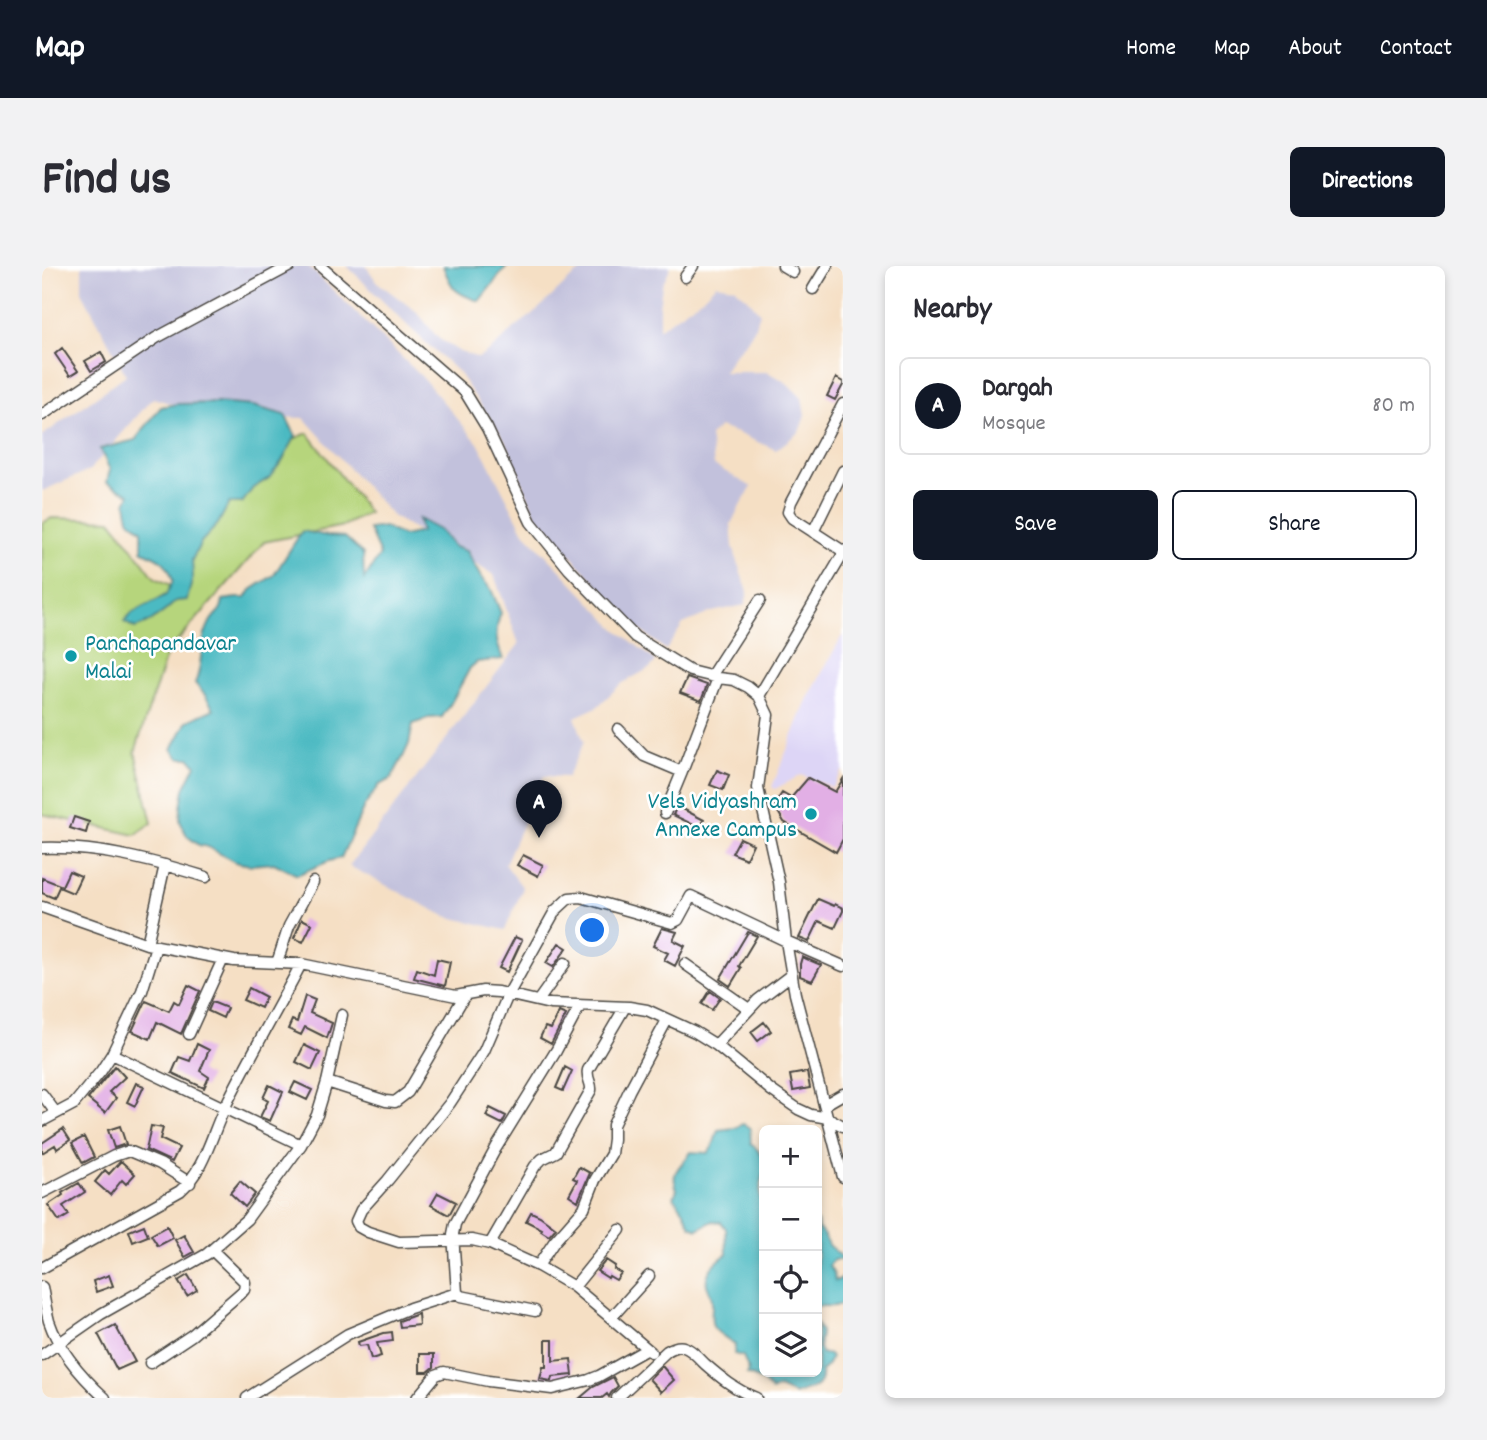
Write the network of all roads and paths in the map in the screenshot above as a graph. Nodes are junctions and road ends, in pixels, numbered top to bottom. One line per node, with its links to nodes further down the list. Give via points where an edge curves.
1 (290, 266): 8 (street, via 156,338)
2 (320, 266): 14 (street, via 465,392 531,522 569,569 635,637 690,671)
3 (693, 266): 5 (street)
4 (827, 266): 6 (street)
5 (685, 277)
6 (813, 289)
7 (843, 404): 10 (street, via 788,509 789,516)
8 (42, 415)
9 (843, 471): 10 (street)
10 (813, 532): 12 (street)
11 (843, 535): 12 (street)
12 (841, 550): 15 (street)
13 (761, 600): 14 (street)
14 (714, 677): 15 (street, via 734,680); 17 (street)
15 (759, 695): 24 (street, via 768,715 758,788 779,882)
16 (618, 729): 17 (street, via 644,756)
17 (682, 772): 18 (street)
18 (665, 813)
19 (42, 848): 20 (street, via 91,849)
20 (165, 865): 21 (street); 25 (street)
21 (206, 877)
22 (313, 882): 27 (street, via 289,926)
23 (42, 907): 25 (street)
24 (786, 941): 31 (street); 32 (street); 34 (street, via 691,896 675,923 581,897 569,898 555,911)
25 (152, 945): 26 (street); 43 (street, via 142,990)
26 (223, 959): 27 (street); 41 (street)
27 (277, 963): 29 (street)
28 (565, 963): 35 (street)
29 (302, 964): 33 (street); 48 (street)
30 (685, 964): 38 (street)
31 (843, 967)
32 (791, 975): 38 (street); 47 (street)
33 (465, 995): 34 (street, via 482,991); 44 (street, via 419,1075 395,1102)
34 (508, 995): 35 (street); 58 (street, via 484,1051 450,1103 356,1221 368,1232 400,1242)
35 (538, 1001): 36 (street)
36 (580, 1006): 37 (street); 58 (street, via 496,1148 455,1224)
37 (625, 1007): 40 (street, via 647,1010); 59 (street, via 588,1070 591,1090 556,1152 535,1166)
38 (749, 1009): 42 (street)
39 (342, 1015): 44 (street)
40 (667, 1020): 42 (street); 61 (street, via 613,1125 611,1154 584,1208)
41 (189, 1034)
42 (716, 1045): 50 (street, via 798,1109)
43 (112, 1054): 48 (street); 49 (street, via 74,1104)
44 (327, 1082): 53 (street)
45 (42, 1094): 49 (street)
46 (843, 1094): 47 (street)
47 (824, 1105): 50 (street)
48 (224, 1108): 53 (street); 55 (street)
49 (56, 1113): 51 (street)
50 (828, 1118): 52 (street); 54 (street)
51 (42, 1122)
52 (843, 1126)
53 (301, 1145): 60 (street, via 247,1219)
54 (843, 1177)
55 (190, 1183): 56 (street, via 129,1151); 62 (street)
56 (42, 1193)
57 (620, 1230): 65 (street)
58 (453, 1241): 59 (street); 66 (street)
59 (490, 1244): 61 (street)
60 (212, 1250): 69 (street); 73 (street, via 245,1282 244,1290 192,1335)
61 (538, 1266): 65 (street)
62 (42, 1268)
63 (649, 1276): 68 (street)
64 (42, 1287): 69 (street)
65 (574, 1287): 68 (street)
66 (457, 1293): 67 (street); 76 (street, via 348,1334)
67 (535, 1311)
68 (611, 1318): 70 (street)
69 (59, 1342): 71 (street); 75 (street)
70 (647, 1349): 72 (street); 74 (street, via 599,1376 552,1389 444,1372 436,1375)
71 (42, 1355)
72 (659, 1359): 77 (street); 78 (street, via 681,1346 733,1387)
73 (150, 1363)
74 (424, 1396)
75 (105, 1398)
76 (247, 1398)
77 (617, 1398)
78 (756, 1398)

